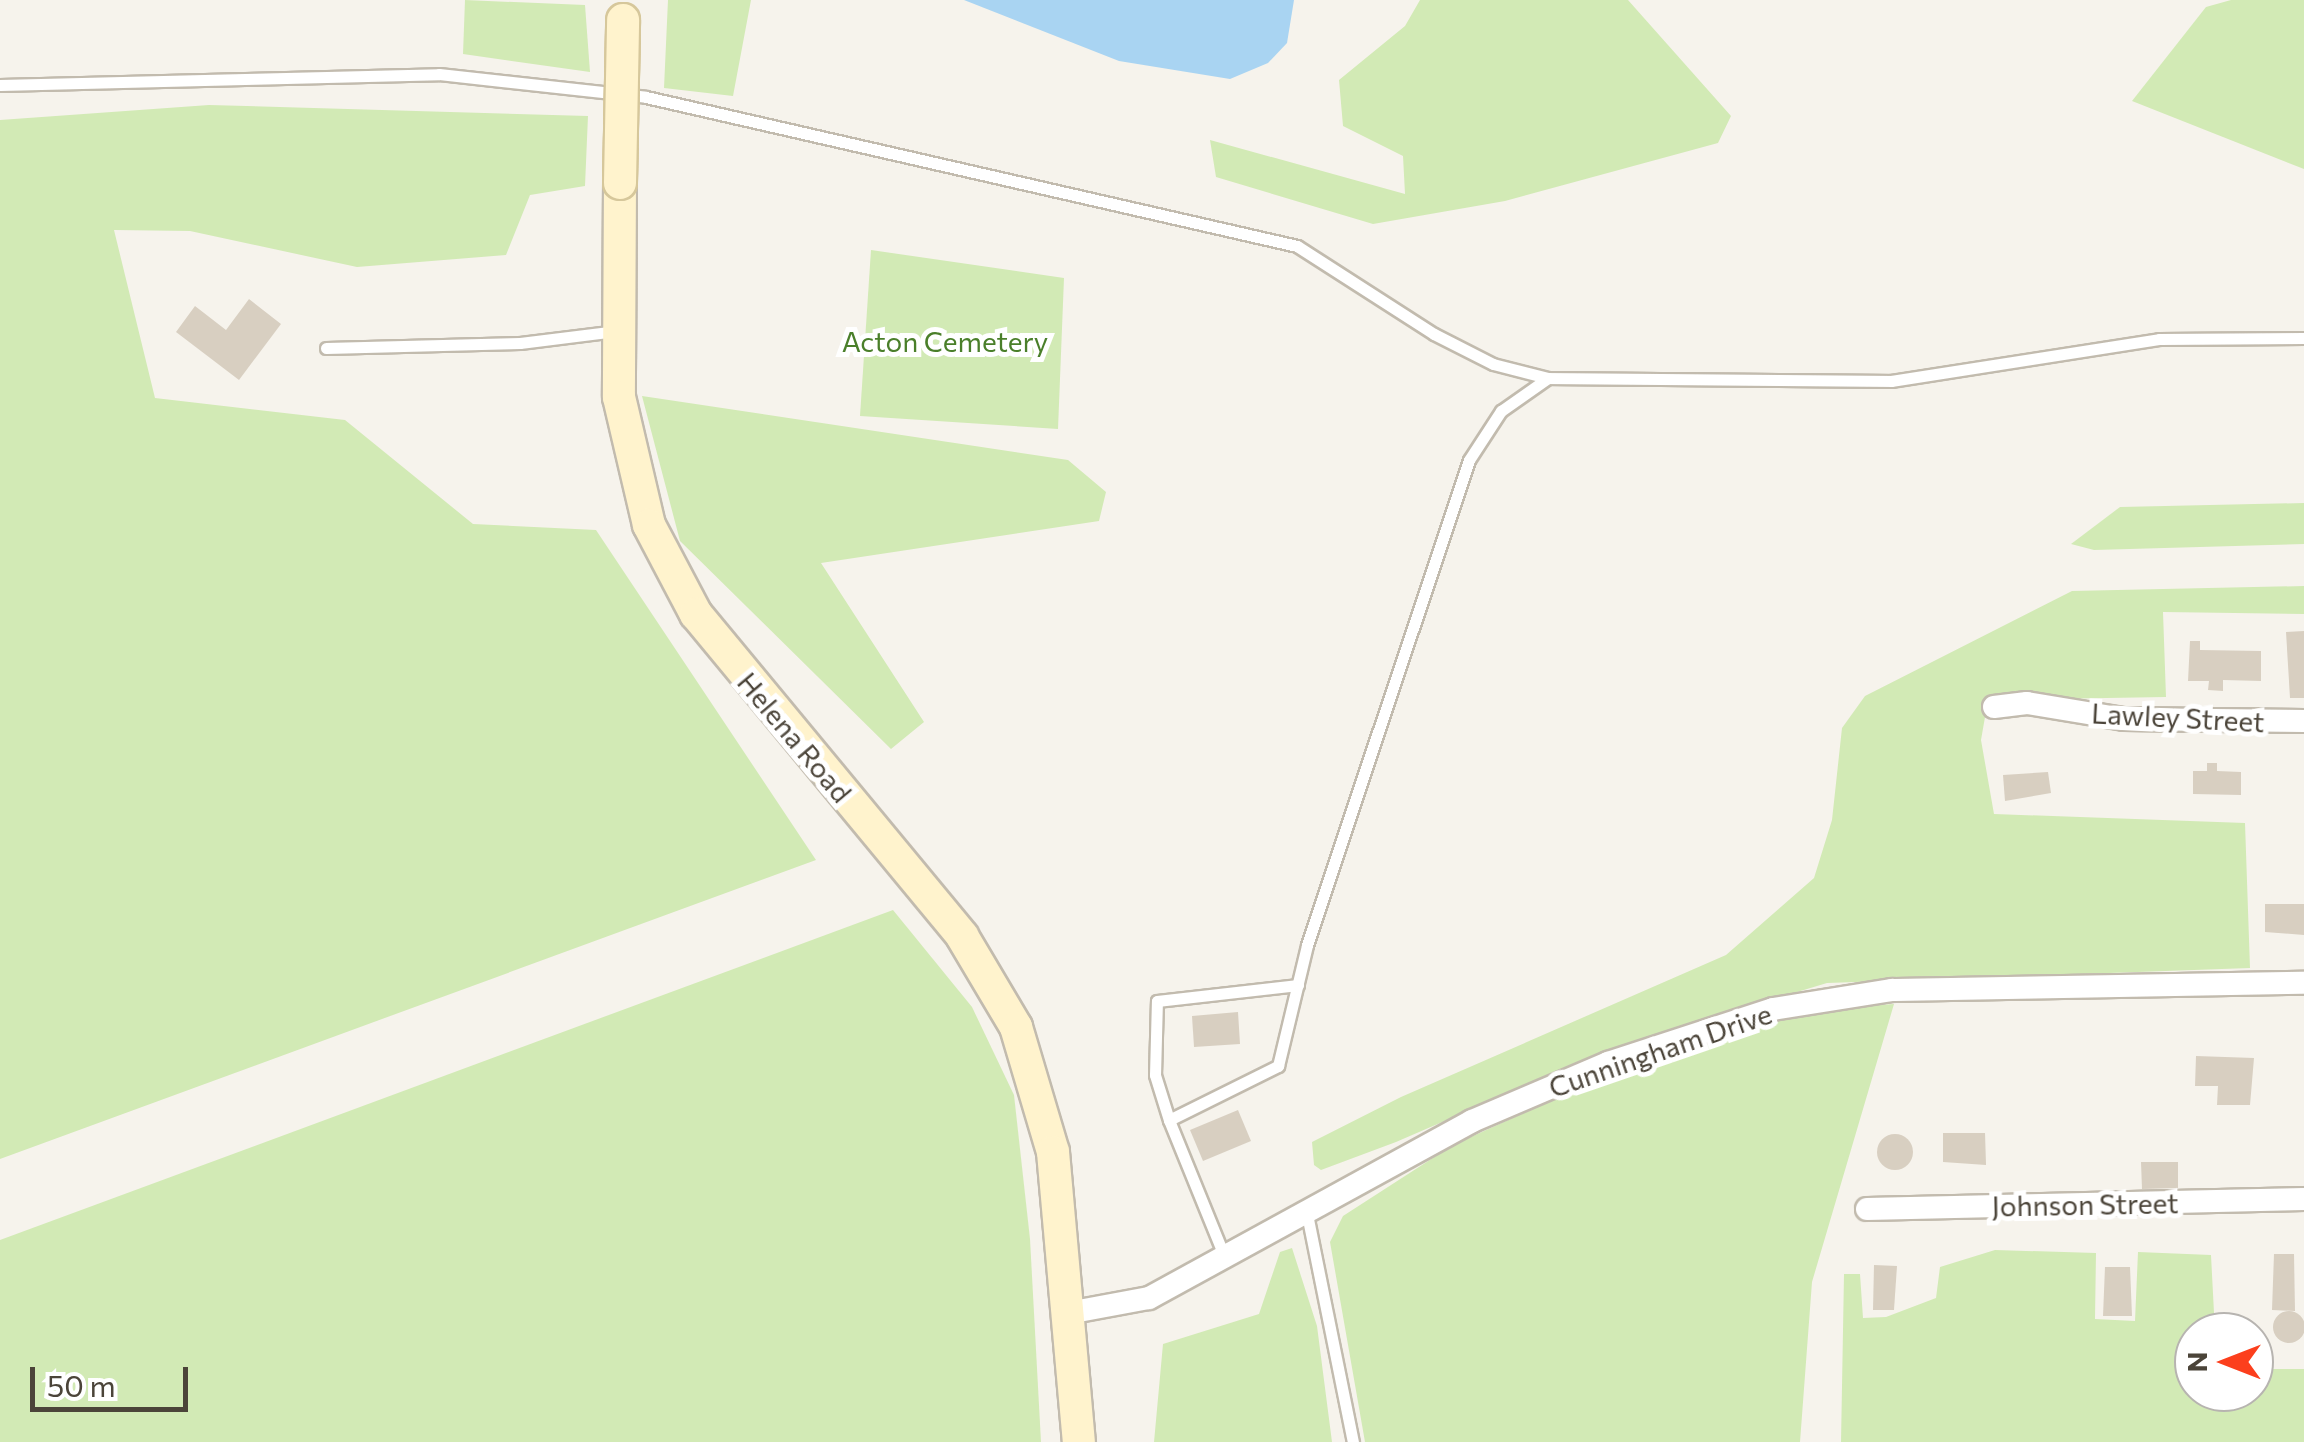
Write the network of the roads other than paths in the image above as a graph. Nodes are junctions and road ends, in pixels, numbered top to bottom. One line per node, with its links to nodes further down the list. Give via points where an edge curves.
1 (623, 10): 3 (main road, Helena Road, bridge)
2 (0, 85): 6 (lane, via 440,74 646,97 1297,246 1434,334 1494,364)
3 (617, 331): 5 (lane, via 520,343); 16 (main road, Helena Road, via 626,445 670,570 726,655 962,936 1016,1027 1053,1152)
4 (2304, 338): 6 (lane, via 2159,339 1891,382)
5 (326, 348)
6 (1548, 378): 10 (lane, via 1501,411 1469,460)
7 (1994, 707): 8 (street, Lawley Street, via 2027,703 2124,720)
8 (2304, 721)
9 (2304, 983): 14 (street, Cunningham Drive, via 1892,990 1773,1008 1570,1077 1472,1121)
10 (1298, 985): 11 (lane, via 1278,1066); 11 (lane, via 1157,1001 1156,1075)
11 (1170, 1120): 15 (lane)
12 (2304, 1199): 13 (street, Johnson Street)
13 (1867, 1209)
14 (1307, 1214): 15 (street, Cunningham Drive); 18 (lane)
15 (1225, 1258): 16 (street, Cunningham Drive, via 1149,1298)
16 (1068, 1313): 17 (main road, Helena Road)
17 (1078, 1442)
18 (1352, 1442)

